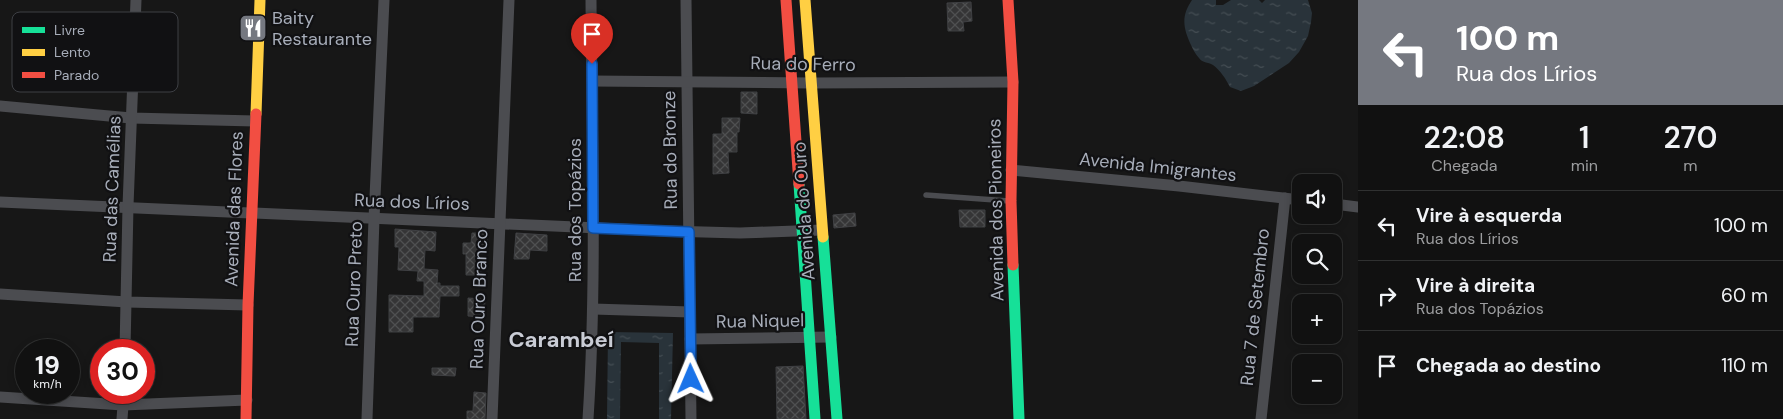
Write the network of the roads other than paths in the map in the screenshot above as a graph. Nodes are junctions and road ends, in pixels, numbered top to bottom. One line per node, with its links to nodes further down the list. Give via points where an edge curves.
1 (260, 0): 17 (street, Avenida das Flores)
2 (384, 0): 28 (street, Rua Ouro Preto)
3 (509, 0): 29 (street, Rua Ouro Branco)
4 (591, 0): 9 (street, Rua dos Topázios)
5 (686, 0): 10 (street, Rua do Bronze)
6 (786, 0): 11 (street, Avenida do Ouro)
7 (805, 0): 13 (street, Avenida do Ouro)
8 (1008, 0): 12 (street, Avenida dos Pioneiros)
9 (592, 81): 10 (street, Rua do Ferro); 30 (street, Rua dos Topázios)
10 (687, 81): 11 (street, Rua do Ferro); 33 (street, Rua do Bronze)
11 (791, 82): 13 (street, Rua do Ferro); 32 (street, Avenida do Ouro)
12 (1013, 82): 13 (street, Rua do Ferro); 18 (street, Avenida dos Pioneiros)
13 (812, 83): 31 (street, Avenida do Ouro)
14 (132, 92): 16 (street, Rua das Camélias)
15 (0, 106): 16 (street)
16 (131, 118): 17 (street); 25 (street, Rua das Camélias)
17 (255, 121): 27 (street, Avenida das Flores)
18 (1011, 170): 20 (street, Avenida Imigrantes); 22 (street, Avenida dos Pioneiros)
19 (926, 195): 22 (lane)
20 (1285, 198): 21 (street, Avenida Imigrantes); 55 (street, Rua 7 de Setembro)
21 (1292, 199)
22 (1011, 201): 54 (street, Avenida dos Pioneiros)
23 (0, 202): 25 (street, Rua dos Lírios)
24 (1342, 205): 26 (street)
25 (128, 206): 27 (street, Rua dos Lírios); 35 (street, Rua das Camélias)
26 (1358, 207)
27 (251, 214): 28 (street, Rua dos Lírios); 36 (street, Avenida das Flores)
28 (374, 219): 29 (street, Rua dos Lírios); 48 (street, Rua Ouro Preto)
29 (500, 223): 30 (street, Rua dos Lírios); 49 (street, Rua Ouro Branco)
30 (593, 228): 33 (street, Rua dos Lírios); 37 (street, Rua dos Topázios)
31 (822, 230): 32 (street, Rua dos Lírios); 40 (street, Avenida do Ouro)
32 (802, 231): 33 (street, Rua dos Lírios); 39 (street, Avenida do Ouro)
33 (689, 232): 38 (street, Rua do Bronze)
34 (0, 294): 35 (street)
35 (127, 302): 36 (street); 41 (street, Rua das Camélias)
36 (248, 305): 44 (street, Avenida das Flores)
37 (592, 309): 38 (street, Rua Niquel); 50 (street, Rua dos Topázios)
38 (690, 312): 42 (street, Rua do Bronze)
39 (812, 338): 40 (street, Rua Niquel); 42 (street, Rua Niquel); 52 (street, Avenida do Ouro)
40 (831, 338): 53 (street, Avenida do Ouro)
41 (125, 339)
42 (690, 339): 51 (street, Rua do Bronze)
43 (0, 397): 45 (street)
44 (247, 400): 45 (street); 47 (street, Avenida das Flores)
45 (123, 405): 46 (street)
46 (122, 419)
47 (246, 419)
48 (367, 419)
49 (492, 419)
50 (588, 419)
51 (691, 419)
52 (815, 419)
53 (837, 419)
54 (1019, 419)
55 (1260, 419)

